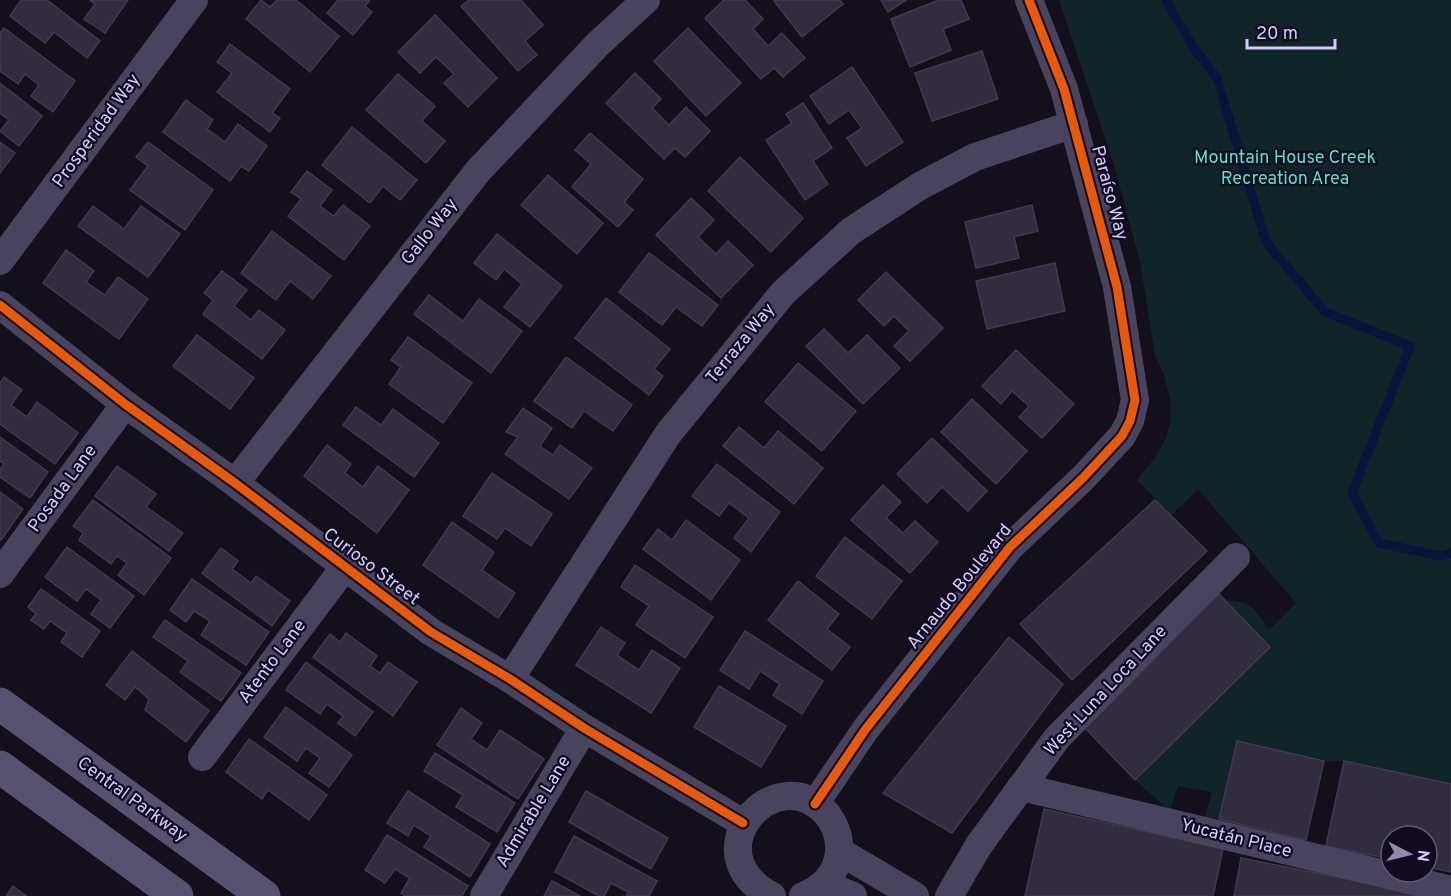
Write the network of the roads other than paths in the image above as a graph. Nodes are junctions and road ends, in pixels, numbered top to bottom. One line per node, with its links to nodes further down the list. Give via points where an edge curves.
1 (194, 0): 5 (street, Prosperidad Way)
2 (646, 0): 9 (street, Gallo Way, via 598,44 478,171)
3 (1029, 0): 4 (street, Paraíso Way)
4 (1074, 124): 7 (street, Paraíso Way, via 1117,287); 13 (street, Terraza Way, via 975,156 920,186 851,231 783,293 668,434)
5 (0, 261)
6 (0, 305): 8 (street, Curioso Street)
7 (1135, 400): 19 (street, Arnaudo Boulevard, via 1122,436 1010,547 866,730)
8 (125, 404): 9 (street, Curioso Street); 12 (street, Posada Lane)
9 (235, 483): 11 (street, Curioso Street)
10 (1236, 556): 18 (street, West Luna Loca Lane, via 1057,738)
11 (344, 568): 13 (street, Curioso Street, via 431,632); 16 (street, Atento Lane)
12 (0, 574)
13 (510, 679): 15 (street, Curioso Street)
14 (0, 704): 26 (main road, Central Parkway)
15 (584, 728): 20 (street, Curioso Street); 27 (street, Admirable Lane)
16 (202, 757)
17 (0, 767): 25 (main road)
18 (1021, 787): 23 (street, Yucatán Place); 30 (street, West Luna Loca Lane, via 979,845)
19 (815, 804): 20 (street, via 783,797 753,810); 21 (street, via 831,819)
20 (743, 823): 24 (street, via 738,837 739,859)
21 (839, 851): 22 (street, via 832,874); 29 (street)
22 (814, 890): 28 (street)
23 (1451, 890)
24 (762, 894)
25 (177, 896)
26 (264, 896)
27 (484, 896)
28 (853, 896)
29 (915, 896)
30 (949, 896)

